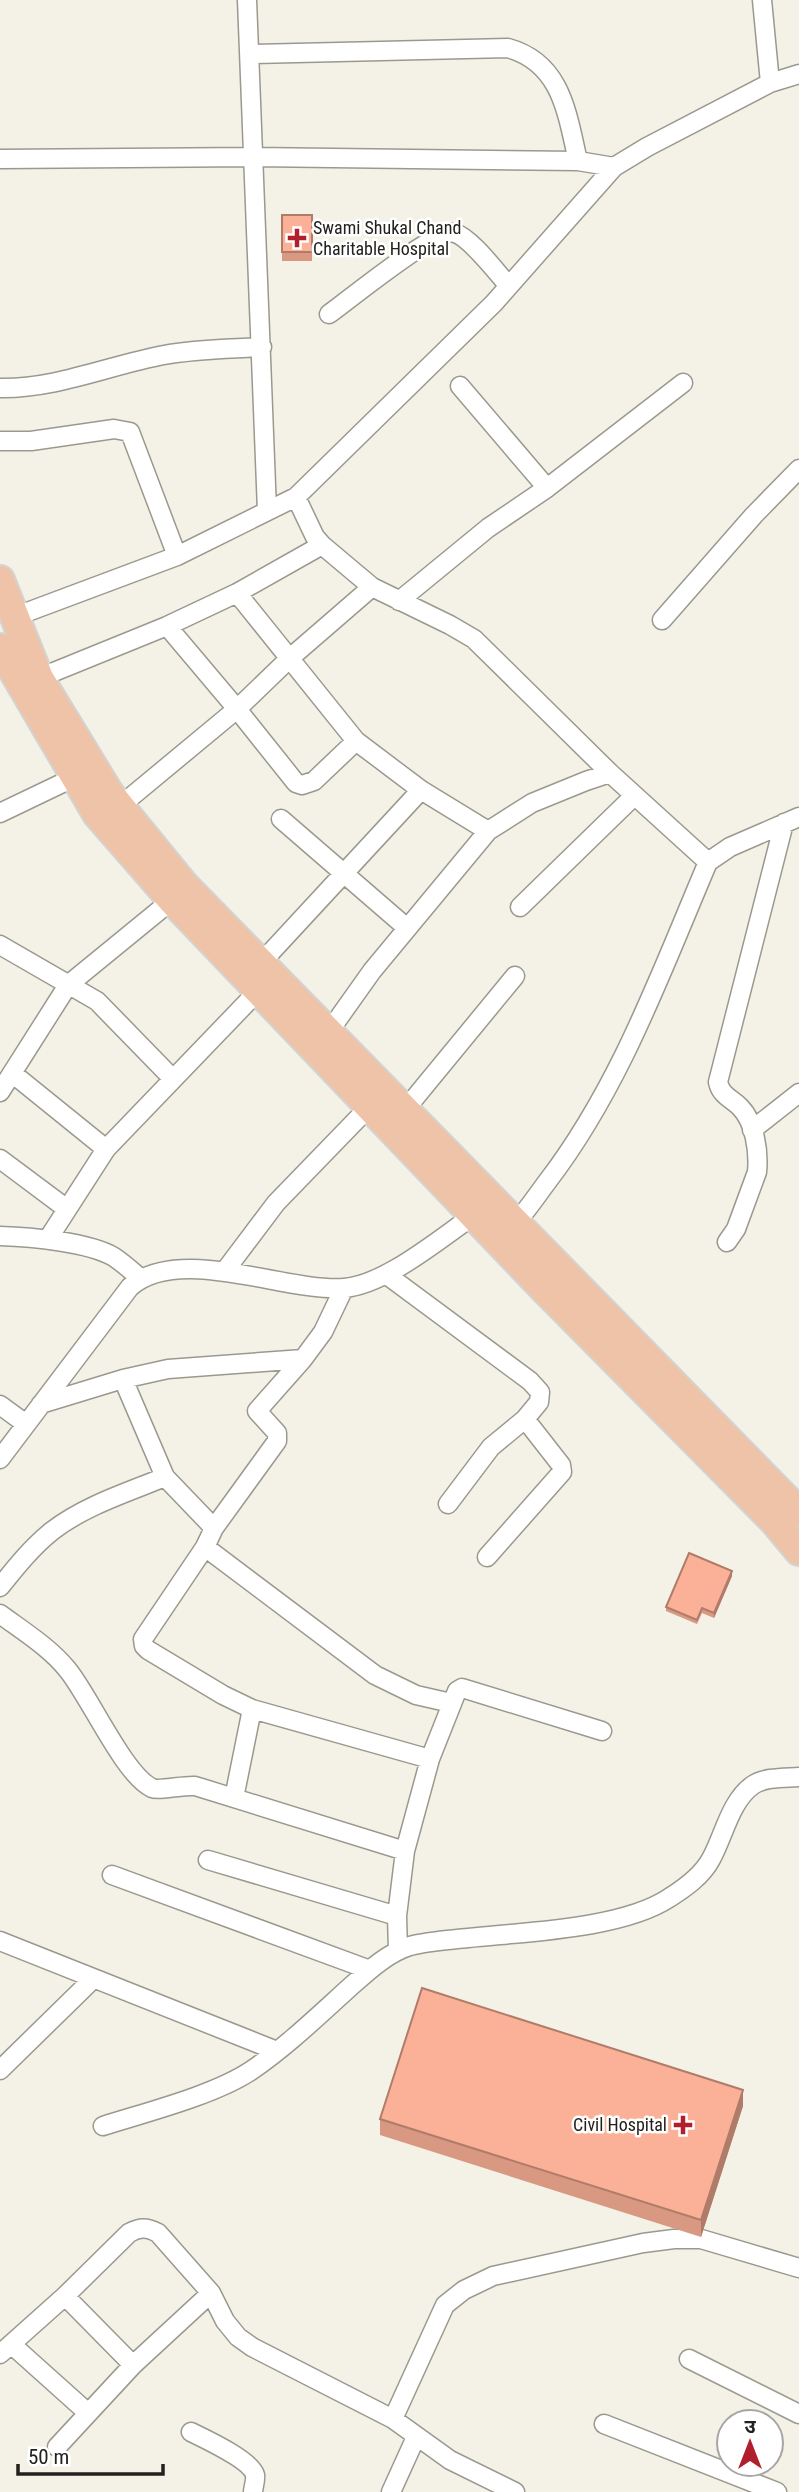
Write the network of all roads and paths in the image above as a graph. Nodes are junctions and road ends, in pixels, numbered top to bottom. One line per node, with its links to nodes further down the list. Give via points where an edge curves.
1 (247, 0): 3 (street)
2 (762, 0): 5 (street)
3 (250, 54): 6 (street); 8 (street, via 508,48 524,53 559,90)
4 (799, 74): 5 (street)
5 (770, 83): 9 (street)
6 (254, 157): 7 (street); 8 (street); 12 (street)
7 (0, 159)
8 (578, 161): 9 (street)
9 (614, 167): 10 (street)
10 (509, 286): 11 (street, via 464,237 448,232); 19 (street)
11 (329, 314)
12 (261, 347): 15 (street, via 189,351 37,386); 20 (street)
13 (682, 383): 18 (street)
14 (460, 386): 18 (street)
15 (0, 388)
16 (0, 441): 22 (street, via 31,442 114,429 130,432)
17 (799, 469): 28 (street)
18 (547, 488): 26 (street, via 477,537)
19 (296, 497): 20 (street); 21 (street)
20 (267, 511): 22 (street)
21 (322, 545): 24 (street); 25 (street)
22 (177, 556): 27 (street)
23 (0, 580): 27 (main road)
24 (372, 587): 26 (street); 31 (street)
25 (237, 593): 29 (street); 31 (street)
26 (399, 601): 35 (street, via 474,639)
27 (14, 617): 32 (main road)
28 (662, 620)
29 (167, 626): 32 (street); 33 (street)
30 (0, 648): 36 (main road)
31 (290, 658): 33 (street); 34 (street)
32 (39, 678): 39 (main road)
33 (237, 709): 34 (street, via 291,779 302,785 314,780); 39 (street)
34 (356, 741): 37 (street)
35 (610, 774): 38 (street); 43 (street, via 532,803)
36 (75, 777): 40 (street); 46 (main road, via 97,814)
37 (421, 790): 43 (street); 45 (street)
38 (634, 796): 44 (street); 47 (street)
39 (120, 806): 51 (main road)
40 (0, 813)
41 (281, 819): 45 (street)
42 (792, 820): 44 (street, via 730,847); 60 (street, via 718,1083 722,1093 742,1109)
43 (488, 831): 48 (street)
44 (708, 862): 65 (street, via 595,1114 567,1157)
45 (344, 873): 48 (street); 51 (street)
46 (172, 900): 51 (main road); 52 (street)
47 (520, 907)
48 (407, 928): 53 (street)
49 (0, 945): 52 (street)
50 (515, 976): 59 (street)
51 (259, 977): 53 (main road); 55 (street); 58 (main road)
52 (68, 985): 54 (street); 55 (street, via 104,1006)
53 (328, 1033): 59 (main road)
54 (12, 1073): 56 (street); 61 (street)
55 (173, 1079): 61 (street)
56 (0, 1092)
57 (799, 1093): 60 (street)
58 (369, 1107): 63 (main road); 69 (street, via 276,1203)
59 (404, 1111): 63 (main road)
60 (752, 1129): 68 (street, via 757,1172)
61 (106, 1149): 64 (street)
62 (0, 1158): 64 (street)
63 (482, 1207): 65 (main road); 70 (street)
64 (67, 1209): 67 (street)
65 (506, 1232): 82 (main road); 85 (main road)
66 (0, 1236): 67 (street)
67 (48, 1239): 71 (street, via 113,1256)
68 (727, 1242)
69 (224, 1272): 71 (street, via 170,1270); 72 (street)
70 (387, 1275): 72 (street); 77 (street, via 530,1381 540,1397)
71 (140, 1278): 75 (street)
72 (344, 1288): 73 (street, via 323,1332)
73 (303, 1359): 74 (street, via 168,1369); 83 (street, via 258,1407 278,1438)
74 (123, 1379): 75 (street); 80 (street)
75 (41, 1404): 78 (street)
76 (0, 1405): 78 (street)
77 (525, 1419): 81 (street, via 491,1447); 86 (street, via 562,1472)
78 (26, 1424): 79 (street)
79 (0, 1459)
80 (165, 1477): 83 (street); 87 (street, via 54,1530 30,1550)
81 (448, 1504)
82 (799, 1512)
83 (214, 1528): 84 (street)
84 (205, 1547): 89 (street, via 375,1675 416,1695); 90 (street, via 143,1639 145,1646)
85 (799, 1550)
86 (487, 1557)
87 (0, 1587)
88 (0, 1614): 94 (street, via 68,1670 130,1768 144,1782 159,1790 195,1786)
89 (451, 1703): 91 (street, via 457,1691 469,1689); 92 (street)
90 (252, 1709): 92 (street); 94 (street)
91 (602, 1731)
92 (430, 1759): 95 (street)
93 (799, 1777): 100 (street, via 753,1785 692,1883 634,1914 576,1927 436,1941)
94 (234, 1798): 95 (street)
95 (405, 1852): 98 (street)
96 (208, 1860): 98 (street)
97 (112, 1875): 101 (street)
98 (397, 1916): 100 (street)
99 (0, 1941): 102 (street)
100 (398, 1950): 101 (street)
101 (370, 1970): 103 (street)
102 (93, 1979): 103 (street); 104 (street)
103 (277, 2051): 105 (street, via 218,2087)
104 (0, 2070)
105 (103, 2126)
106 (799, 2268): 114 (street, via 701,2239 674,2239 492,2276 446,2305)
107 (211, 2293): 108 (street, via 158,2233 139,2228); 111 (street); 114 (street, via 225,2321 251,2347)
108 (65, 2297): 109 (street); 111 (street)
109 (5, 2349): 112 (street)
110 (690, 2359): 113 (street)
111 (133, 2365): 112 (street)
112 (88, 2413): 118 (street)
113 (799, 2414)
114 (393, 2419): 117 (street)
115 (604, 2424): 122 (street)
116 (191, 2431): 119 (street, via 249,2467 255,2475)
117 (416, 2437): 120 (street); 121 (street, via 450,2460)
118 (57, 2447)
119 (253, 2492)
120 (391, 2492)
121 (516, 2492)
122 (777, 2492)

